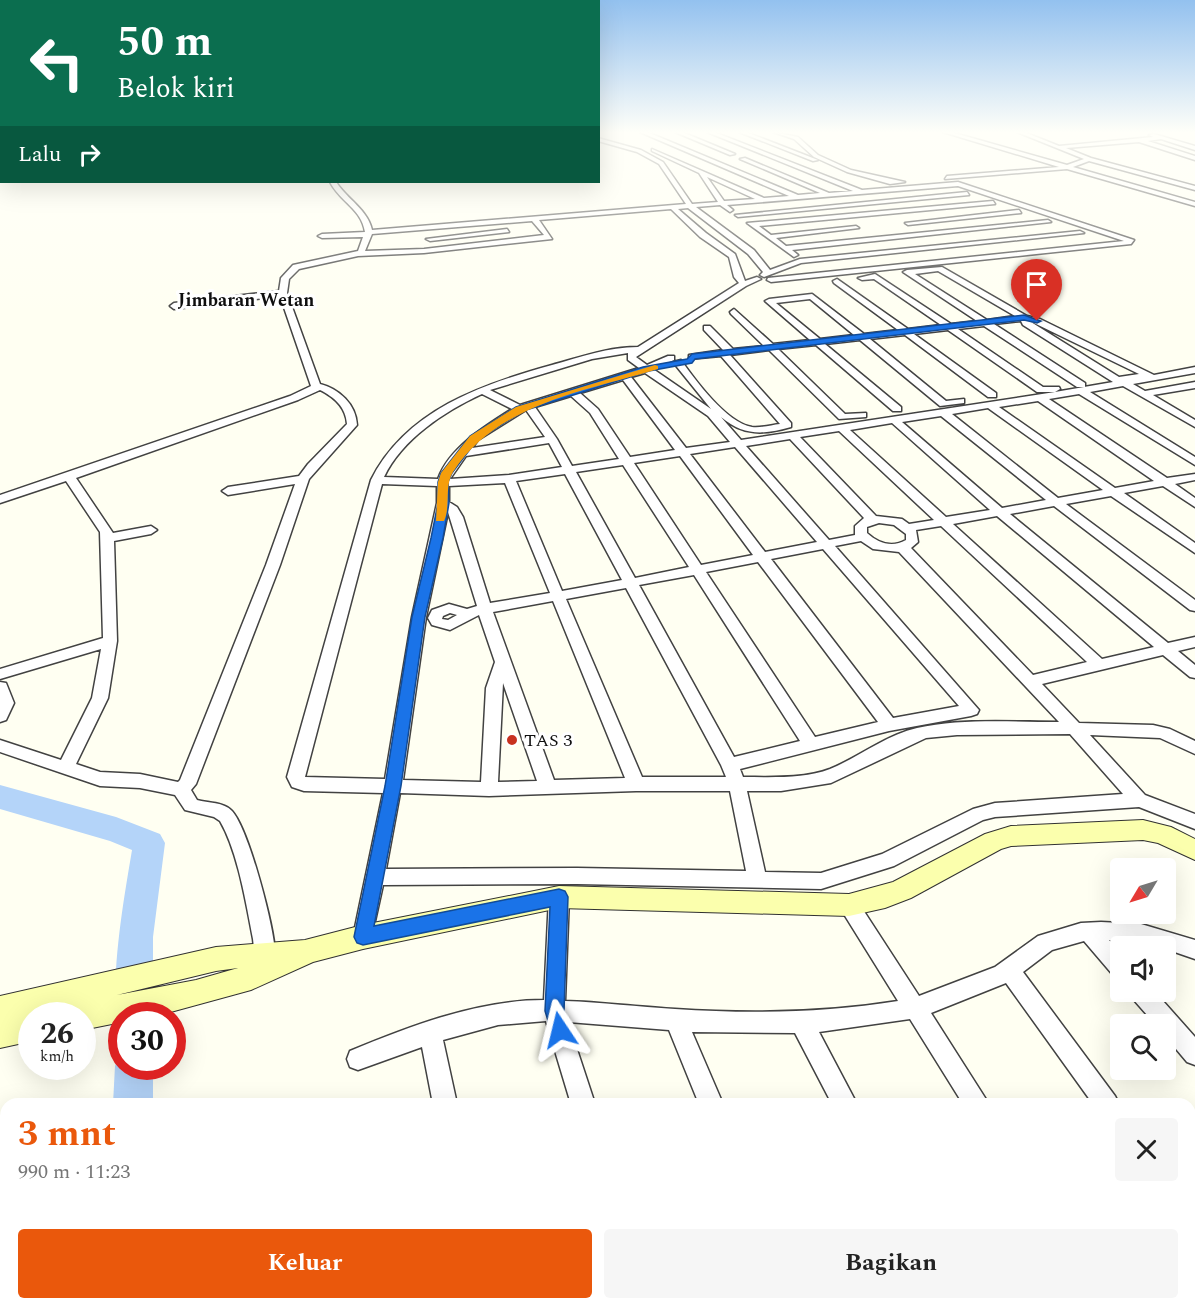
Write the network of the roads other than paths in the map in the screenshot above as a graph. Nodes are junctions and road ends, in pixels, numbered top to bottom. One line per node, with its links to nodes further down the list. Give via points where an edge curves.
1 (340, 193): 40 (street, via 366,218)
2 (682, 193): 18 (street)
3 (716, 193): 13 (street)
4 (749, 193): 14 (street)
5 (787, 193): 12 (street)
6 (825, 193): 11 (street)
7 (863, 193): 11 (street)
8 (985, 193): 41 (street, via 1131,242)
9 (1158, 193): 16 (street)
10 (967, 194): 15 (street); 17 (street)
11 (831, 196): 12 (street); 17 (street)
12 (799, 198): 14 (street)
13 (721, 201): 14 (street); 18 (street); 22 (street)
14 (766, 201)
15 (993, 203): 20 (street); 21 (street)
16 (1195, 204)
17 (847, 205): 22 (street); 23 (street)
18 (691, 207): 19 (street); 46 (street, via 751,252)
19 (670, 208): 25 (street); 47 (street, via 732,256)
20 (1019, 212): 26 (street); 27 (street)
21 (888, 213): 23 (street); 27 (street)
22 (738, 215): 30 (street)
23 (864, 215): 24 (street)
24 (838, 218): 30 (street); 31 (street)
25 (535, 220): 28 (street); 40 (street, via 549,237 424,251)
26 (1048, 222): 32 (street); 33 (street)
27 (908, 223): 33 (street)
28 (445, 225): 35 (street); 40 (street)
29 (510, 225): 35 (street, via 510,231)
30 (753, 225): 36 (street)
31 (856, 228): 36 (street); 39 (street)
32 (1080, 233): 41 (street); 43 (street)
33 (927, 234): 37 (street)
34 (322, 236): 40 (street)
35 (454, 236): 38 (street)
36 (769, 237): 42 (street)
37 (902, 237): 39 (street); 43 (street)
38 (430, 239)
39 (875, 239): 42 (street)
40 (366, 242): 48 (street, via 294,268 285,278)
41 (1113, 244): 45 (street)
42 (787, 248): 44 (street)
43 (923, 249): 44 (street); 45 (street)
44 (800, 261): 46 (street)
45 (945, 262): 46 (street)
46 (765, 277): 47 (street)
47 (743, 284): 59 (street)
48 (283, 293): 49 (street); 67 (street)
49 (174, 306)
50 (734, 312): 58 (street)
51 (1024, 318): 51 (street, via 1037,321 1149,375 1118,381 1026,323); 52 (street); 52 (street, via 939,268 907,272)
52 (985, 323): 53 (street); 53 (street, via 1081,385 1041,390)
53 (948, 327): 55 (street); 55 (street, via 875,276 837,281)
54 (707, 328): 60 (street)
55 (904, 331): 56 (street); 56 (street, via 992,395 944,404)
56 (861, 337): 57 (street); 57 (street, via 812,296 768,301)
57 (818, 342): 58 (street); 58 (street, via 897,410 843,417)
58 (769, 348): 60 (street)
59 (640, 350): 62 (street, via 630,357); 68 (street, via 599,354)
60 (726, 352): 61 (street, via 692,357 678,353); 61 (street, via 788,425 744,428 716,409)
61 (675, 360): 62 (street)
62 (646, 369): 64 (street); 81 (street, via 706,409)
63 (1195, 370): 65 (street)
64 (625, 376): 69 (street); 82 (street)
65 (1124, 383): 70 (street); 71 (street)
66 (1195, 385): 71 (street)
67 (317, 386): 87 (street, via 294,398); 89 (street, via 334,391 353,421)
68 (482, 390): 74 (street); 92 (street, via 410,436 390,458)
69 (572, 391): 74 (street); 84 (street, via 594,411)
70 (1081, 391): 72 (street); 85 (street)
71 (1144, 394): 76 (street)
72 (1039, 397): 73 (street); 91 (street)
73 (990, 405): 75 (street); 94 (street)
74 (524, 407): 80 (street); 83 (street, via 474,438)
75 (944, 412): 77 (street); 97 (street)
76 (1192, 419)
77 (894, 420): 78 (street); 99 (street)
78 (842, 428): 79 (street); 101 (street)
79 (792, 435): 81 (street); 100 (street)
80 (552, 439): 83 (street); 86 (street)
81 (739, 444): 82 (street); 106 (street)
82 (683, 452): 84 (street); 109 (street)
83 (461, 453): 95 (street, via 447,473)
84 (627, 461): 86 (street); 110 (street)
85 (1195, 462)
86 (569, 470): 90 (street); 111 (street)
87 (68, 476): 96 (street); 105 (street, via 102,523)
88 (1195, 477): 91 (street)
89 (303, 479): 93 (street); 140 (street)
90 (509, 479): 95 (street); 112 (street)
91 (1164, 483): 94 (street); 98 (street)
92 (376, 485): 95 (street); 137 (street, via 296,777 304,784)
93 (228, 491)
94 (1113, 491): 97 (street); 108 (street)
95 (443, 493): 114 (street, via 455,514); 115 (street)
96 (0, 498)
97 (1055, 501): 99 (street); 113 (street)
98 (1195, 503)
99 (1000, 511): 101 (street); 118 (street)
100 (873, 520): 102 (street, via 892,520); 104 (street, via 861,526)
101 (943, 522): 102 (street); 120 (street)
102 (908, 528): 107 (street, via 912,542)
103 (151, 530): 105 (street)
104 (863, 537): 106 (street); 107 (street, via 885,548)
105 (108, 538): 116 (street)
106 (825, 545): 109 (street); 125 (street)
107 (902, 548): 123 (street)
108 (1195, 549)
109 (762, 558): 110 (street); 127 (street)
110 (699, 570): 111 (street); 130 (street)
111 (630, 583): 112 (street); 133 (street)
112 (558, 597): 114 (street); 135 (street)
113 (1195, 607)
114 (484, 609): 115 (street, via 464,615 459,609 449,608 439,611 435,618); 119 (street)
115 (418, 617): 137 (street)
116 (110, 641): 122 (street); 134 (street, via 100,698)
117 (1195, 642): 118 (street)
118 (1167, 649): 120 (street); 121 (street)
119 (502, 663): 138 (street); 139 (street, via 494,688)
120 (1098, 664): 123 (street)
121 (1195, 673)
122 (0, 674)
123 (1030, 681): 128 (street)
124 (0, 687): 126 (street, via 6,703)
125 (971, 710): 127 (street); 129 (street)
126 (0, 717)
127 (889, 726): 130 (street)
128 (1076, 727): 129 (street); 132 (street, via 1153,730); 141 (street)
129 (985, 729): 136 (street, via 916,734 821,778 781,784)
130 (811, 744): 133 (street)
131 (0, 746): 134 (street)
132 (1195, 748)
133 (729, 765): 136 (street)
134 (65, 769): 140 (street, via 100,779 140,781)
135 (636, 784): 136 (street); 138 (street)
136 (737, 784): 144 (street)
137 (393, 786): 139 (street); 145 (street)
138 (548, 786): 139 (street)
139 (489, 789)
140 (183, 794): 152 (street, via 197,808 220,812 231,823 246,870)
141 (1139, 800): 142 (street); 144 (street, via 995,810 861,870 821,881)
142 (1195, 822)
143 (1195, 850): 147 (street, via 1163,834 1143,830 1011,836 994,841 902,890)
144 (757, 879): 145 (street, via 577,876)
145 (373, 883): 149 (street)
146 (559, 897): 147 (street); 149 (street); 158 (street)
147 (849, 905): 156 (street)
148 (1090, 933): 150 (street, via 1148,935); 151 (street); 153 (street, via 1047,942)
149 (363, 937): 152 (street)
150 (1195, 950)
151 (1110, 956)
152 (262, 965): 155 (street, via 168,1000); 155 (street, via 216,959 173,970)
153 (1009, 970): 156 (street); 171 (street)
154 (1150, 1002): 164 (street)
155 (98, 1005): 157 (street)
156 (916, 1008): 160 (street, via 851,1020); 170 (street)
157 (0, 1010)
158 (554, 1011): 159 (street); 163 (street, via 489,1017); 167 (street)
159 (676, 1020): 160 (street); 168 (street)
160 (802, 1023): 169 (street)
161 (18, 1030): 162 (street)
162 (0, 1034)
163 (431, 1034): 165 (street); 166 (street)
164 (1195, 1054)
165 (358, 1059)
166 (444, 1098)
167 (581, 1098)
168 (708, 1098)
169 (842, 1098)
170 (973, 1098)
171 (1103, 1098)

